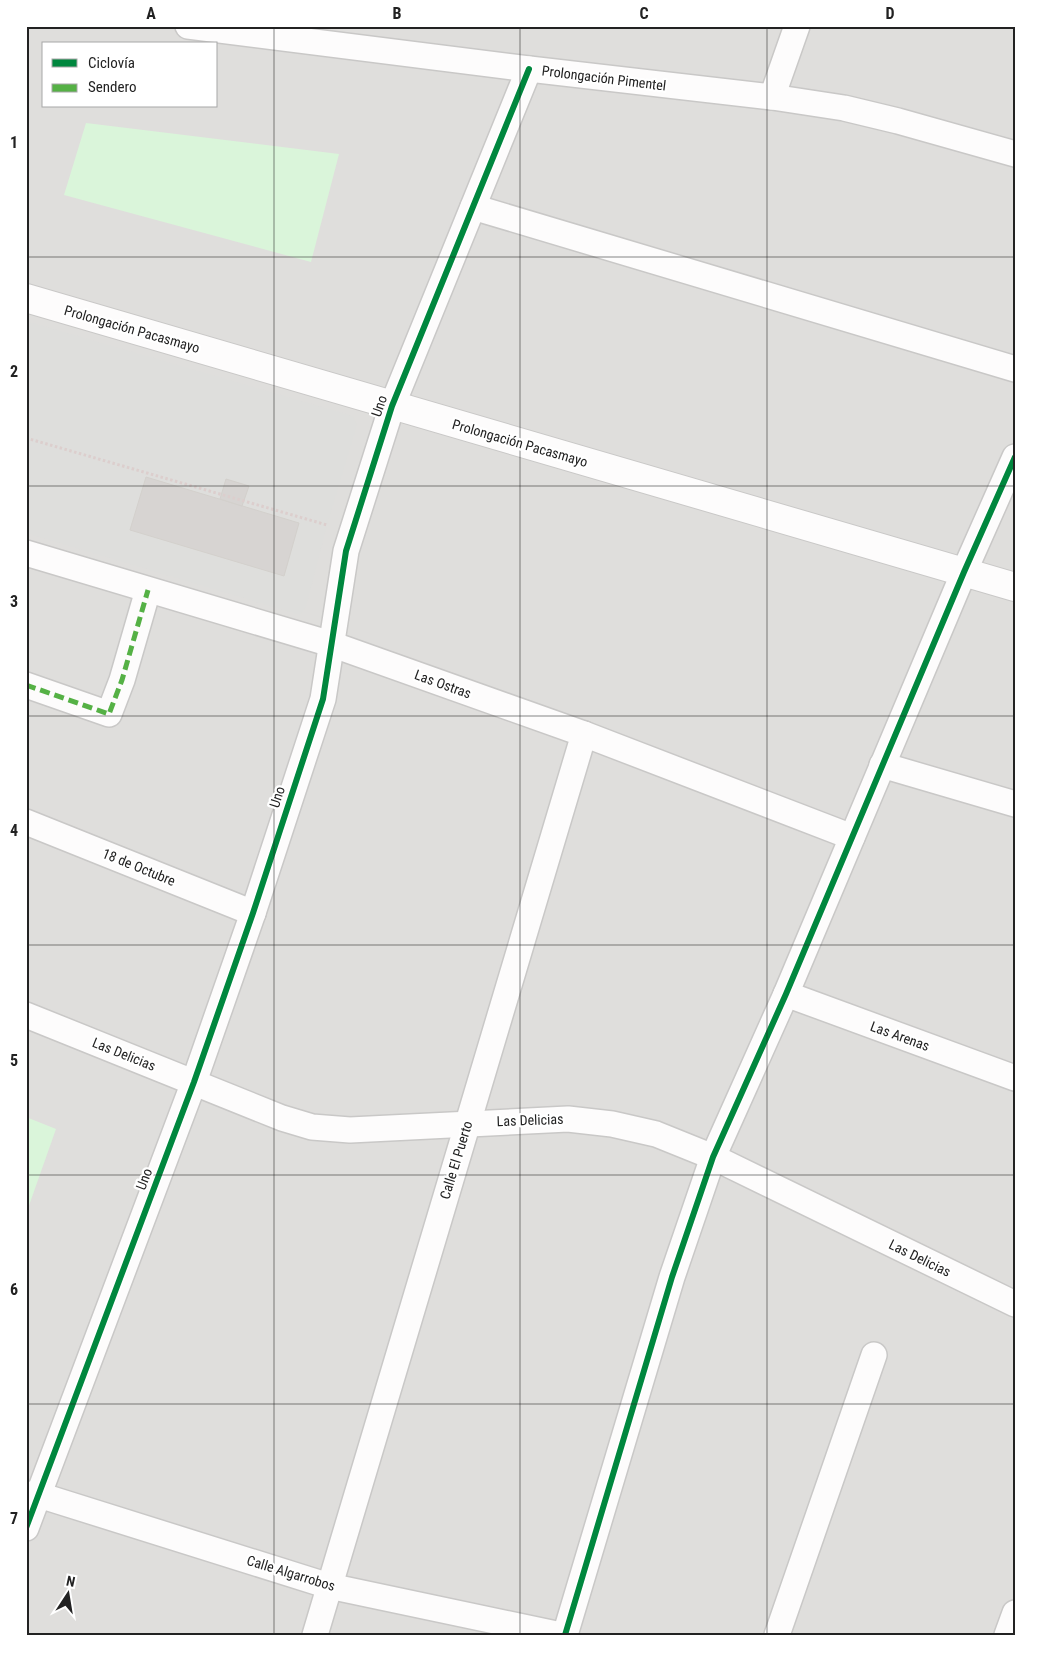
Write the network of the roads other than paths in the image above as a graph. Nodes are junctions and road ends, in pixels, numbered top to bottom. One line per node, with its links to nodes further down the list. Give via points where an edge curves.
1 (188, 26): 3 (street, Prolongación Pimentel)
2 (797, 26): 5 (street)
3 (221, 28): 4 (street, Prolongación Pimentel)
4 (530, 69): 5 (street, Prolongación Pimentel); 7 (street, Uno)
5 (772, 97): 6 (street, Prolongación Pimentel, via 844,108)
6 (1015, 154)
7 (473, 207): 9 (street); 10 (street, Uno)
8 (26, 298): 10 (street, Prolongación Pacasmayo)
9 (1015, 369)
10 (392, 406): 13 (street, Prolongación Pacasmayo); 16 (street, Uno, via 346,551)
11 (1015, 457): 13 (street)
12 (26, 553): 15 (street, Las Ostras)
13 (964, 572): 14 (street, Prolongación Pacasmayo); 19 (street)
14 (1015, 587)
15 (148, 590): 16 (street, Las Ostras); 17 (street, via 109,714)
16 (331, 644): 18 (street, Las Ostras); 23 (street, Uno, via 323,699)
17 (26, 685)
18 (584, 734): 22 (street, Las Ostras); 28 (street, Calle El Puerto)
19 (882, 765): 20 (street); 22 (street)
20 (1015, 804)
21 (26, 822): 23 (street, 18 de Octubre)
22 (852, 837): 24 (street)
23 (253, 913): 27 (street, Uno)
24 (786, 994): 26 (street, Las Arenas); 29 (street)
25 (26, 1015): 27 (street, Las Delicias)
26 (1015, 1078)
27 (194, 1082): 28 (street, Las Delicias, via 312,1127 350,1130); 32 (street, Uno)
28 (467, 1123): 29 (street, Las Delicias, via 568,1119 612,1124 656,1134); 34 (street, Calle El Puerto)
29 (713, 1157): 30 (street, Las Delicias); 37 (street, via 672,1278)
30 (1015, 1304)
31 (874, 1355): 38 (street)
32 (33, 1494): 33 (street, Uno); 34 (street, Calle Algarrobos)
33 (26, 1528)
34 (329, 1586): 36 (street); 37 (street, Calle Algarrobos)
35 (1015, 1613): 39 (street)
36 (315, 1635)
37 (563, 1635)
38 (777, 1635)
39 (1007, 1635)

